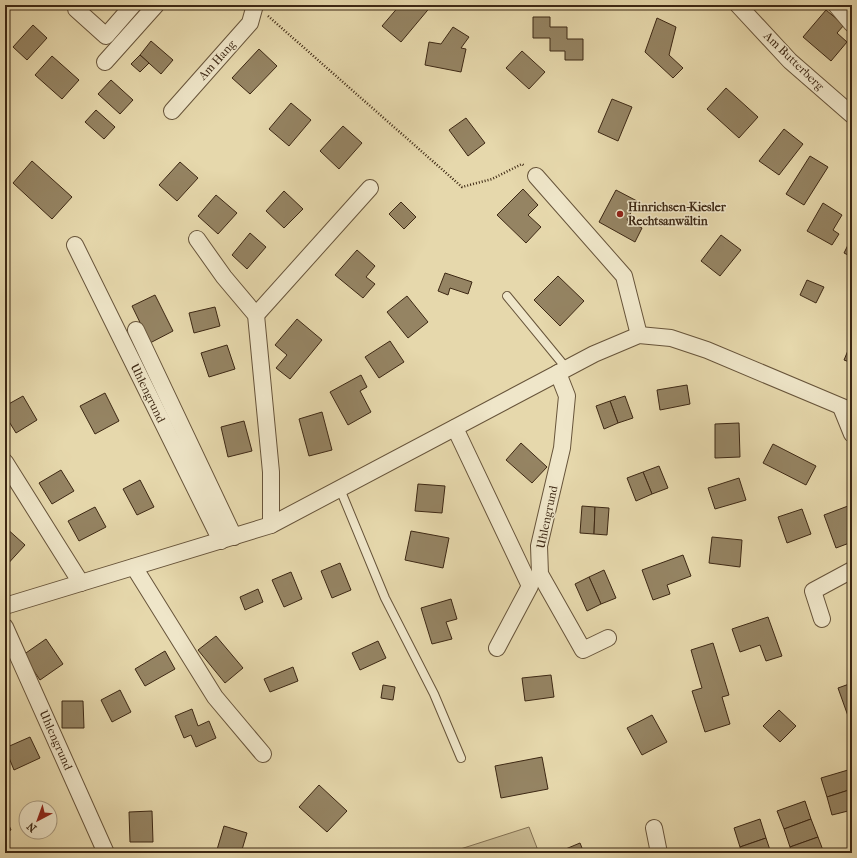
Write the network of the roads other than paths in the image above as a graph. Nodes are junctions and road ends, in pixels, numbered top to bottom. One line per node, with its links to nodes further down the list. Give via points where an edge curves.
1 (133, 5): 6 (street, via 106,36)
2 (156, 5): 8 (street)
3 (255, 5): 9 (street, Am Hang, via 250,23)
4 (738, 5): 10 (street, Am Butterberg, via 790,61)
5 (836, 5): 7 (street)
6 (76, 8)
7 (852, 24)
8 (105, 62)
9 (172, 110)
10 (852, 115)
11 (536, 176): 18 (street, via 624,276)
12 (370, 188): 16 (street)
13 (197, 239): 16 (street)
14 (75, 245): 26 (street, Uhlengrund)
15 (507, 296): 19 (lane)
16 (256, 315): 25 (street, via 271,472)
17 (136, 330): 26 (street, Uhlengrund)
18 (639, 335): 19 (street); 20 (street, via 671,338 707,350)
19 (562, 371): 21 (street); 33 (street, Uhlengrund, via 567,396 562,448 539,546 540,574 583,650)
20 (847, 409): 22 (street)
21 (454, 428): 24 (street); 34 (street, via 530,586)
22 (852, 434)
23 (5, 462): 29 (street)
24 (340, 489): 25 (street); 36 (lane, via 385,598 434,694)
25 (271, 526): 26 (street)
26 (228, 539): 27 (street)
27 (134, 567): 29 (street); 35 (street, via 215,697)
28 (852, 570): 31 (street, via 813,591)
29 (81, 583): 30 (street)
30 (5, 606)
31 (822, 618)
32 (5, 627): 38 (street, Uhlengrund)
33 (608, 638)
34 (498, 648)
35 (263, 754)
36 (461, 758)
37 (654, 828): 39 (street)
38 (106, 853)
39 (659, 853)

